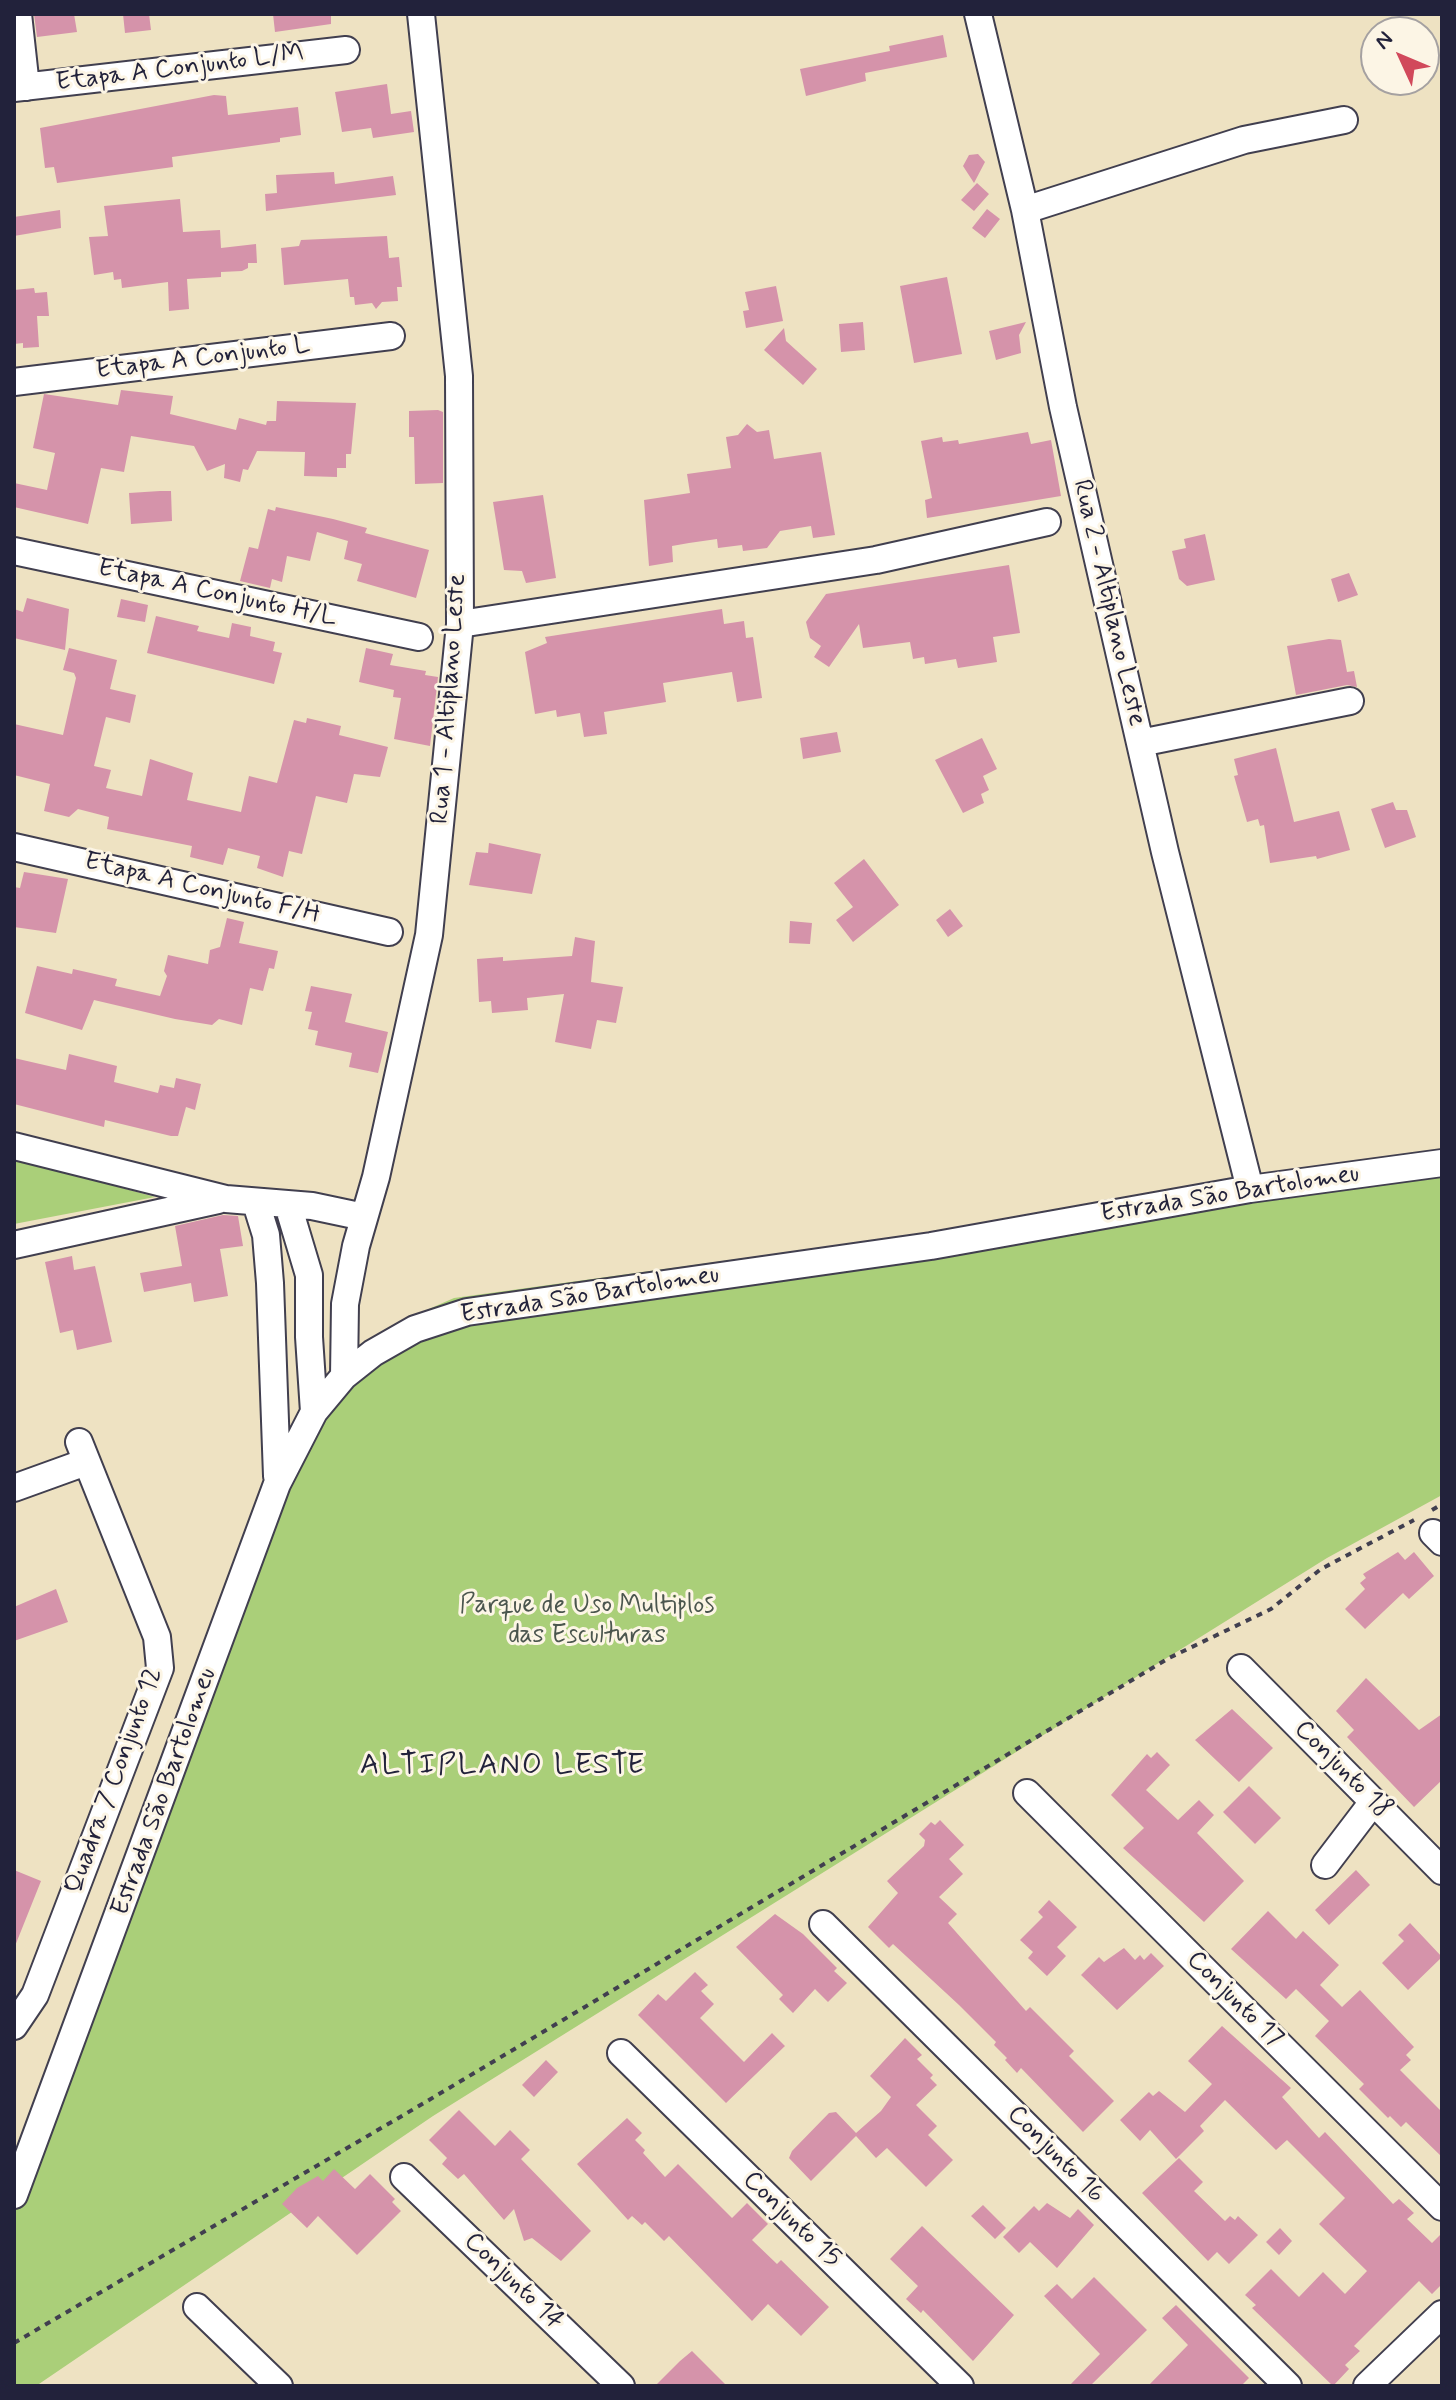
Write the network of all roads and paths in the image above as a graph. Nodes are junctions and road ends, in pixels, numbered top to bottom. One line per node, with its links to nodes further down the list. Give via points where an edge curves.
1 (18, 14): 5 (street)
2 (421, 14): 12 (street, Rua 1 - Altiplano Leste, via 459,376)
3 (978, 14): 7 (street, Rua 2 - Altiplano Leste)
4 (346, 50): 5 (street, Etapa A Conjunto L/M)
5 (20, 88)
6 (1344, 120): 7 (street, via 1244,140)
7 (1025, 210): 15 (street, Rua 2 - Altiplano Leste, via 1063,407)
8 (391, 336): 9 (street, Etapa A Conjunto L)
9 (14, 382)
10 (1047, 522): 12 (street, via 876,560)
11 (14, 551): 13 (street, Etapa A Conjunto H/L)
12 (460, 624): 24 (street, Rua 1 - Altiplano Leste, via 429,935)
13 (419, 637)
14 (1350, 701): 15 (street)
15 (1140, 743): 20 (street, Rua 2 - Altiplano Leste)
16 (14, 847): 17 (street, Etapa A Conjunto F/H)
17 (389, 932)
18 (14, 1146): 21 (street)
19 (1442, 1163): 20 (street, Estrada São Bartolomeu)
20 (1250, 1189): 28 (street, Estrada São Bartolomeu, via 931,1246 467,1312 394,1340)
21 (226, 1199): 22 (street); 25 (street)
22 (256, 1203): 23 (street); 26 (street, via 266,1235)
23 (300, 1205): 24 (street); 27 (street, via 309,1275)
24 (364, 1217): 28 (street, Rua 1 - Altiplano Leste, via 345,1304)
25 (14, 1245)
26 (271, 1337): 27 (street); 29 (street)
27 (309, 1337): 30 (street)
28 (344, 1376): 30 (street, Estrada São Bartolomeu)
29 (276, 1410): 30 (street); 31 (street)
30 (311, 1416): 31 (street, Estrada São Bartolomeu)
31 (277, 1484): 44 (street, Estrada São Bartolomeu)
32 (14, 1488): 41 (street, Quadra 7 Conjunto 12, via 82,1452 157,1637 160,1668 35,1995)
33 (1442, 1504): 34 (path)
34 (1431, 1526): 48 (path, via 1321,1569 1271,1609 1169,1658)
35 (1241, 1668): 37 (street, Conjunto 18)
36 (1027, 1793): 45 (street, Conjunto 17)
37 (1373, 1802): 38 (street); 39 (street, Conjunto 18)
38 (1325, 1865)
39 (1442, 1871)
40 (823, 1924): 52 (street, Conjunto 16)
41 (14, 2026)
42 (621, 2053): 51 (street, Conjunto 15)
43 (404, 2177): 50 (street, Conjunto 14)
44 (14, 2195)
45 (1442, 2207)
46 (197, 2307): 49 (street)
47 (1442, 2314): 53 (street)
48 (14, 2343)
49 (279, 2386)
50 (621, 2386)
51 (960, 2386)
52 (1288, 2386)
53 (1367, 2386)

